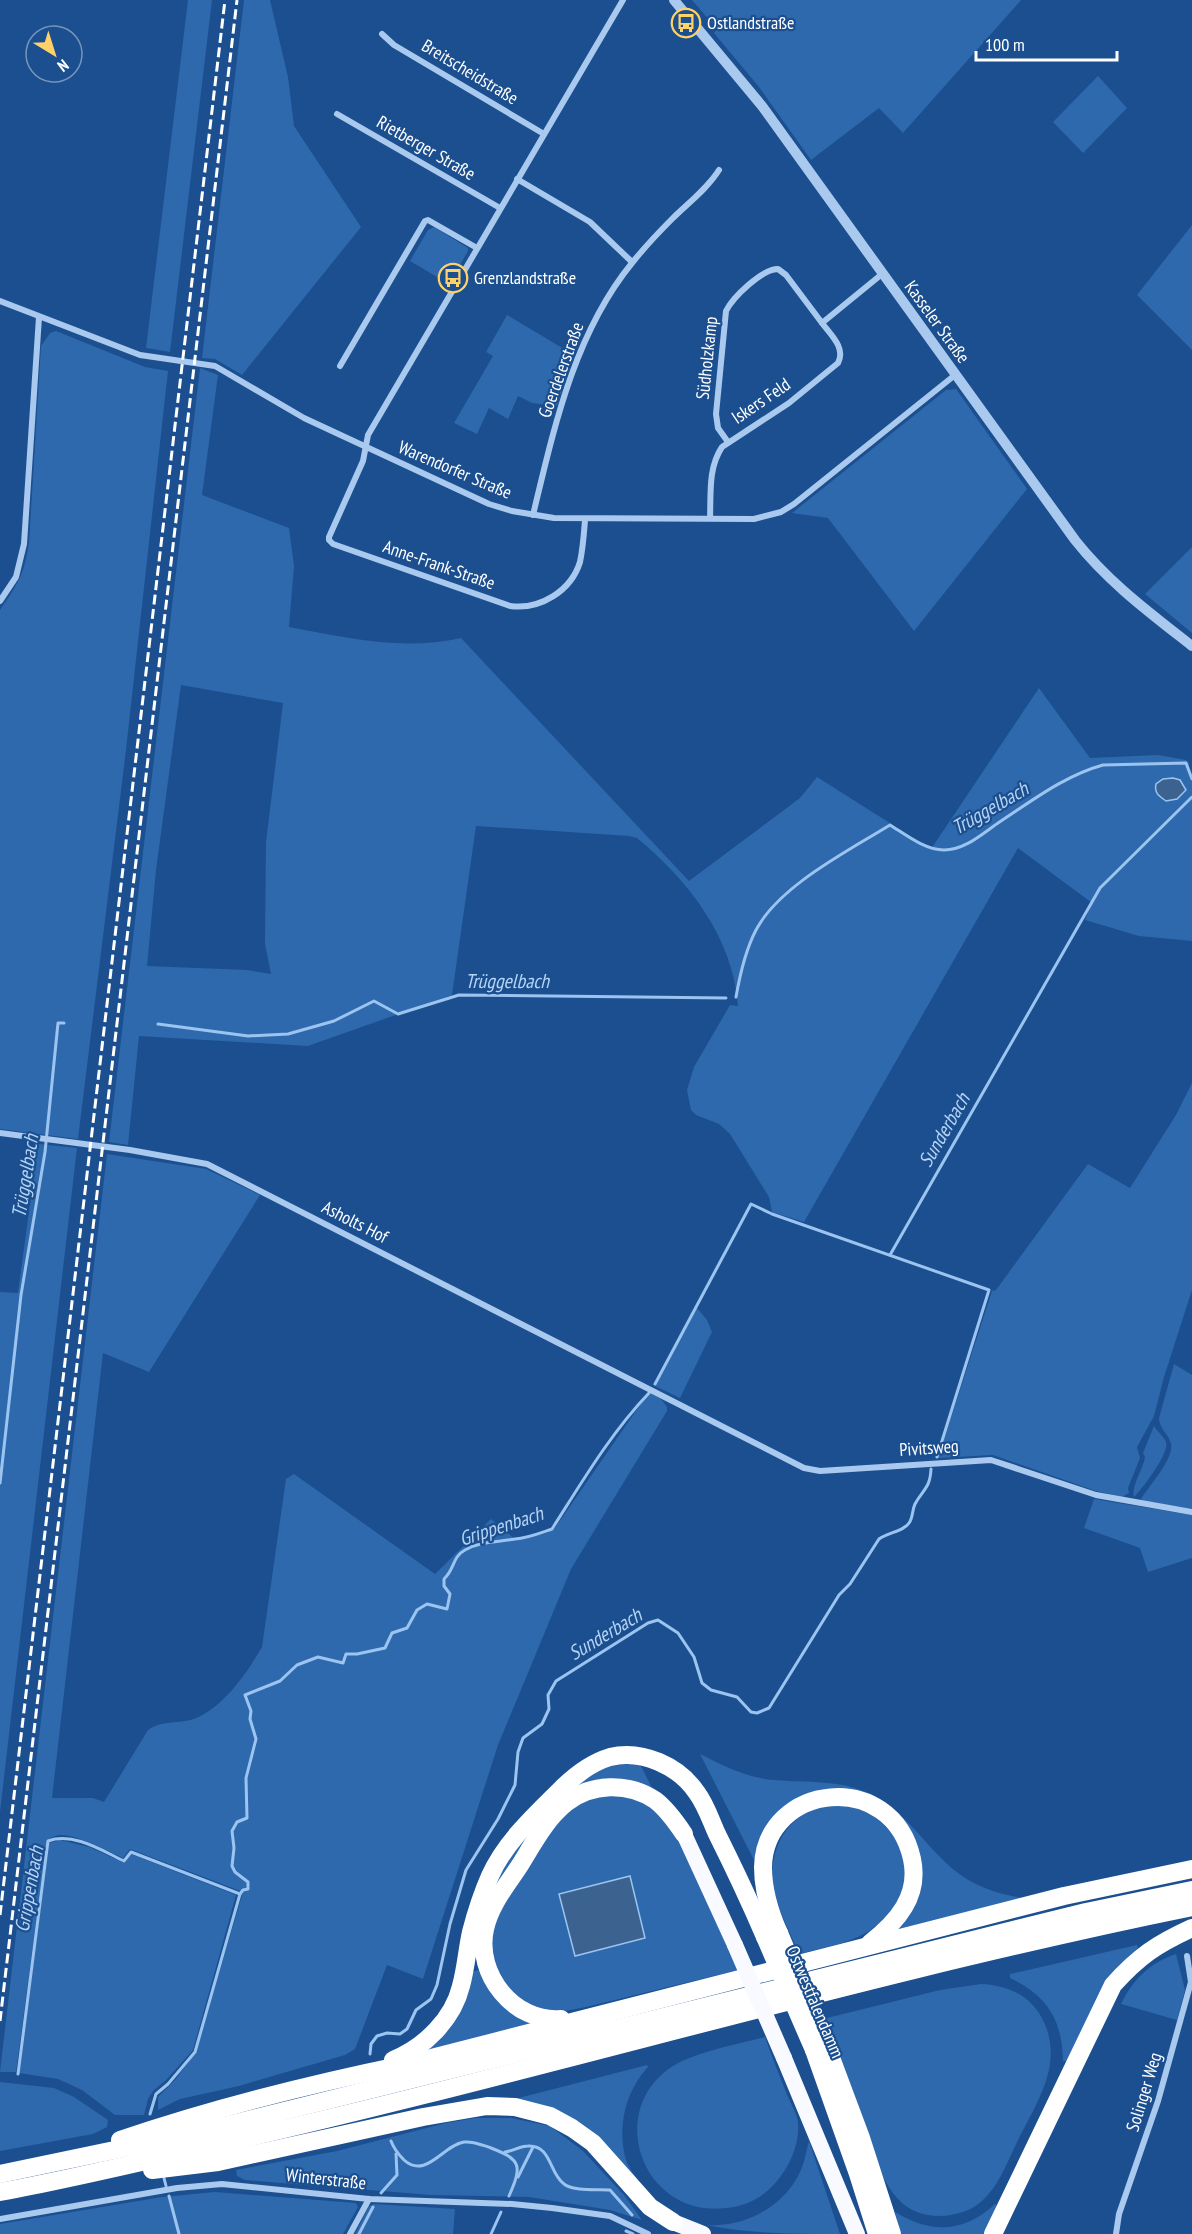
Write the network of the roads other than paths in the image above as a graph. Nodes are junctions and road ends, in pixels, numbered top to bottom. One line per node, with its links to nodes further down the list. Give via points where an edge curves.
1 (623, 0): 5 (street)
2 (674, 0): 11 (street, Kasseler Straße, via 752,92)
3 (382, 34): 5 (street, Breitscheidstraße, via 394,45)
4 (337, 114): 8 (street, Rietberger Straße)
5 (543, 134): 7 (street)
6 (719, 170): 10 (street, Goerdelerstraße)
7 (517, 179): 8 (street); 10 (street, via 590,222)
8 (500, 208): 9 (street)
9 (477, 248): 15 (street, via 424,221); 18 (street, via 368,435)
10 (633, 262): 19 (street, Goerdelerstraße, via 609,295 581,347)
11 (882, 274): 14 (street); 16 (street, Kasseler Straße)
12 (0, 301): 13 (street, Warendorfer Straße)
13 (39, 317): 18 (street, Warendorfer Straße, via 140,355 214,366 286,409); 22 (street, via 24,544 16,577)
14 (822, 323): 17 (street, Iskers Feld, via 840,347 838,363 789,403); 17 (street, Südholzkamp, via 778,269 765,272 730,304 725,317 716,414 718,428)
15 (340, 366)
16 (955, 375): 20 (street, Warendorfer Straße, via 781,512 754,519); 23 (street, Kasseler Straße, via 1091,560 1121,590)
17 (728, 441): 20 (street, Iskers Feld, via 718,453 712,471)
18 (365, 448): 19 (street, Warendorfer Straße, via 489,504); 21 (street, Anne-Frank-Straße, via 329,540 510,606 546,601 567,584 580,562)
19 (533, 515): 21 (street, Warendorfer Straße)
20 (710, 518): 21 (street, Warendorfer Straße)
21 (585, 520)
22 (0, 601)
23 (1192, 646)
24 (0, 1133): 25 (street, Asholts Hof, via 207,1164)
25 (677, 1402): 26 (street, Pivitsweg, via 811,1470 991,1460 1096,1495)
26 (1192, 1512)
27 (684, 1834): 35 (highway, via 665,1809 644,1793 615,1786 577,1796 557,1812 490,1912 483,1944 485,1960 489,1973 514,2005 541,2019); 48 (highway, bridge)
28 (1192, 1869): 33 (highway, via 1064,1896)
29 (1192, 1890): 38 (highway, via 1086,1912 196,2133)
30 (1192, 1907): 40 (highway, via 819,1993 328,2120)
31 (1192, 1928): 51 (highway, via 1160,1942 1133,1962 1113,1985)
32 (772, 1935): 33 (highway, via 763,1866 770,1840 787,1816 802,1806 817,1799 843,1796 872,1804 886,1813 906,1838 913,1863 910,1898 884,1932); 36 (highway, bridge); 37 (highway, Ostwestfalendamm, via 697,1792 671,1768 654,1760 610,1757 576,1774 506,1849 479,1902 461,1988 443,2022 408,2054)
33 (864, 1947): 35 (highway)
34 (1187, 1956): 52 (street, Solinger Weg, via 1191,1982)
35 (592, 2016): 37 (highway)
36 (820, 2049): 49 (highway, Ostwestfalendamm); 50 (highway, via 865,2150)
37 (355, 2075): 38 (highway, via 198,2114)
38 (42, 2166): 39 (highway)
39 (0, 2174)
40 (40, 2185): 41 (highway); 44 (highway, via 218,2162 423,2117 487,2106 515,2107 550,2116 593,2143 650,2206)
41 (0, 2192)
42 (369, 2199): 43 (street, Winterstraße, via 212,2185); 45 (street); 46 (street, Winterstraße, via 552,2208 610,2216)
43 (0, 2219)
44 (673, 2222): 47 (highway)
45 (350, 2234)
46 (648, 2234)
47 (703, 2234)
48 (857, 2234)
49 (877, 2234)
50 (892, 2234)
51 (993, 2234)
52 (1116, 2234)

